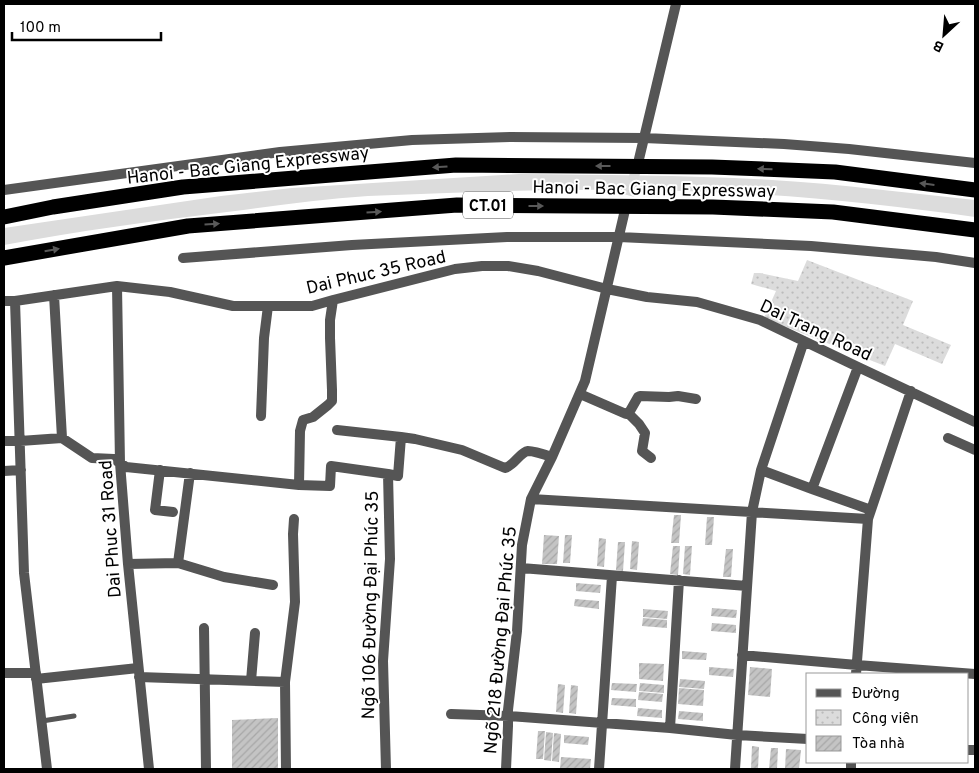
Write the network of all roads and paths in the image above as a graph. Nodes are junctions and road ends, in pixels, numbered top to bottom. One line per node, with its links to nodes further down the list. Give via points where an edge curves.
1 (676, 4): 2 (street)
2 (644, 138): 3 (street); 4 (street, via 784,144); 5 (street, via 510,137 402,141 280,152)
3 (639, 159)
4 (975, 163)
5 (4, 190)
6 (975, 190): 8 (highway, Hanoi - Bac Giang Expressway / CT.01, one-way to 8, via 835,172 712,167 456,165 183,187)
7 (626, 210): 10 (street, Ngõ 218 Đường Đại Phúc 35)
8 (4, 217)
9 (975, 230): 11 (highway, Hanoi - Bac Giang Expressway / CT.01, one-way to 9, via 188,226 457,205 713,207 832,212)
10 (619, 237): 12 (street, via 507,237); 13 (street, via 811,246); 15 (street, Ngõ 218 Đường Đại Phúc 35)
11 (4, 258)
12 (183, 258)
13 (975, 263)
14 (117, 286): 16 (street, Dai Phuc 35 Road); 20 (street, Dai Phuc 35 Road, via 170,292 233,306); 38 (street, Dai Phuc 31 Road)
15 (606, 289): 17 (street, Dai Phuc 35 Road, via 538,271 482,266 455,269); 21 (street, Dai Trang Road, via 697,302 760,320); 24 (street, Ngõ 218 Đường Đại Phúc 35)
16 (54, 295): 19 (street, Dai Phuc 35 Road); 31 (street)
17 (333, 300): 20 (street, Dai Phuc 35 Road, via 312,306); 45 (street, via 330,320 332,401 303,420)
18 (4, 301): 19 (street, Dai Phuc 35 Road)
19 (15, 301): 34 (street)
20 (268, 306): 27 (street)
21 (804, 341): 22 (street, Dai Trang Road); 41 (street)
22 (858, 368): 23 (street, Dai Trang Road); 46 (street)
23 (911, 392): 28 (street, Dai Trang Road); 50 (street)
24 (580, 394): 26 (street, via 623,414); 36 (street, Ngõ 218 Đường Đại Phúc 35)
25 (696, 399): 26 (street, via 640,396)
26 (628, 413): 37 (street, via 645,433 642,451)
27 (262, 416)
28 (975, 422)
29 (337, 430): 30 (street)
30 (401, 437): 36 (street, via 462,450 505,468 529,451); 44 (street, Ngõ 106 Đường Đại Phúc 35, via 398,476)
31 (62, 438): 34 (street); 38 (street, via 92,458 114,459)
32 (948, 438): 35 (street)
33 (4, 441): 34 (street)
34 (20, 441): 39 (street)
35 (975, 450)
36 (552, 457): 47 (street, Ngõ 218 Đường Đại Phúc 35)
37 (650, 458)
38 (120, 463): 40 (street, via 126,467); 53 (street, Dai Phuc 31 Road)
39 (21, 470): 42 (street); 66 (street, via 24,573)
40 (160, 470): 43 (street); 48 (street, via 155,510)
41 (761, 470): 46 (street); 49 (street)
42 (4, 472)
43 (190, 473): 45 (street); 52 (street)
44 (388, 474): 45 (street, via 331,466 330,486); 82 (street, Ngõ 106 Đường Đại Phúc 35, via 390,559 383,661)
45 (299, 485)
46 (812, 490): 50 (street)
47 (530, 499): 49 (street); 54 (street, Ngõ 218 Đường Đại Phúc 35)
48 (173, 512)
49 (752, 512): 50 (street); 58 (street)
50 (869, 515): 62 (street)
51 (294, 519): 69 (street, via 295,602)
52 (178, 563): 53 (street); 57 (street, via 224,577)
53 (128, 564): 63 (street, Dai Phuc 31 Road)
54 (521, 568): 55 (street); 72 (street, Ngõ 218 Đường Đại Phúc 35)
55 (612, 576): 56 (street); 74 (street)
56 (678, 580): 58 (street); 75 (street)
57 (272, 585)
58 (747, 586): 61 (street)
59 (204, 628): 67 (street)
60 (255, 633): 68 (street)
61 (742, 655): 62 (street); 76 (street)
62 (856, 670): 65 (street)
63 (138, 672): 66 (street); 67 (street); 79 (street, Dai Phuc 31 Road)
64 (4, 673): 66 (street)
65 (945, 673)
66 (36, 676): 73 (street)
67 (204, 679): 68 (street); 80 (street)
68 (251, 681): 69 (street)
69 (285, 682): 81 (street)
70 (451, 714): 72 (street)
71 (74, 716): 73 (lane)
72 (509, 716): 74 (street); 83 (street, Ngõ 218 Đường Đại Phúc 35)
73 (41, 721): 78 (street)
74 (602, 724): 75 (street); 84 (street)
75 (670, 728): 76 (street)
76 (737, 735): 77 (street); 85 (street)
77 (806, 739)
78 (47, 769)
79 (149, 769)
80 (206, 769)
81 (286, 769)
82 (386, 769)
83 (506, 769)
84 (599, 769)
85 (735, 769)

